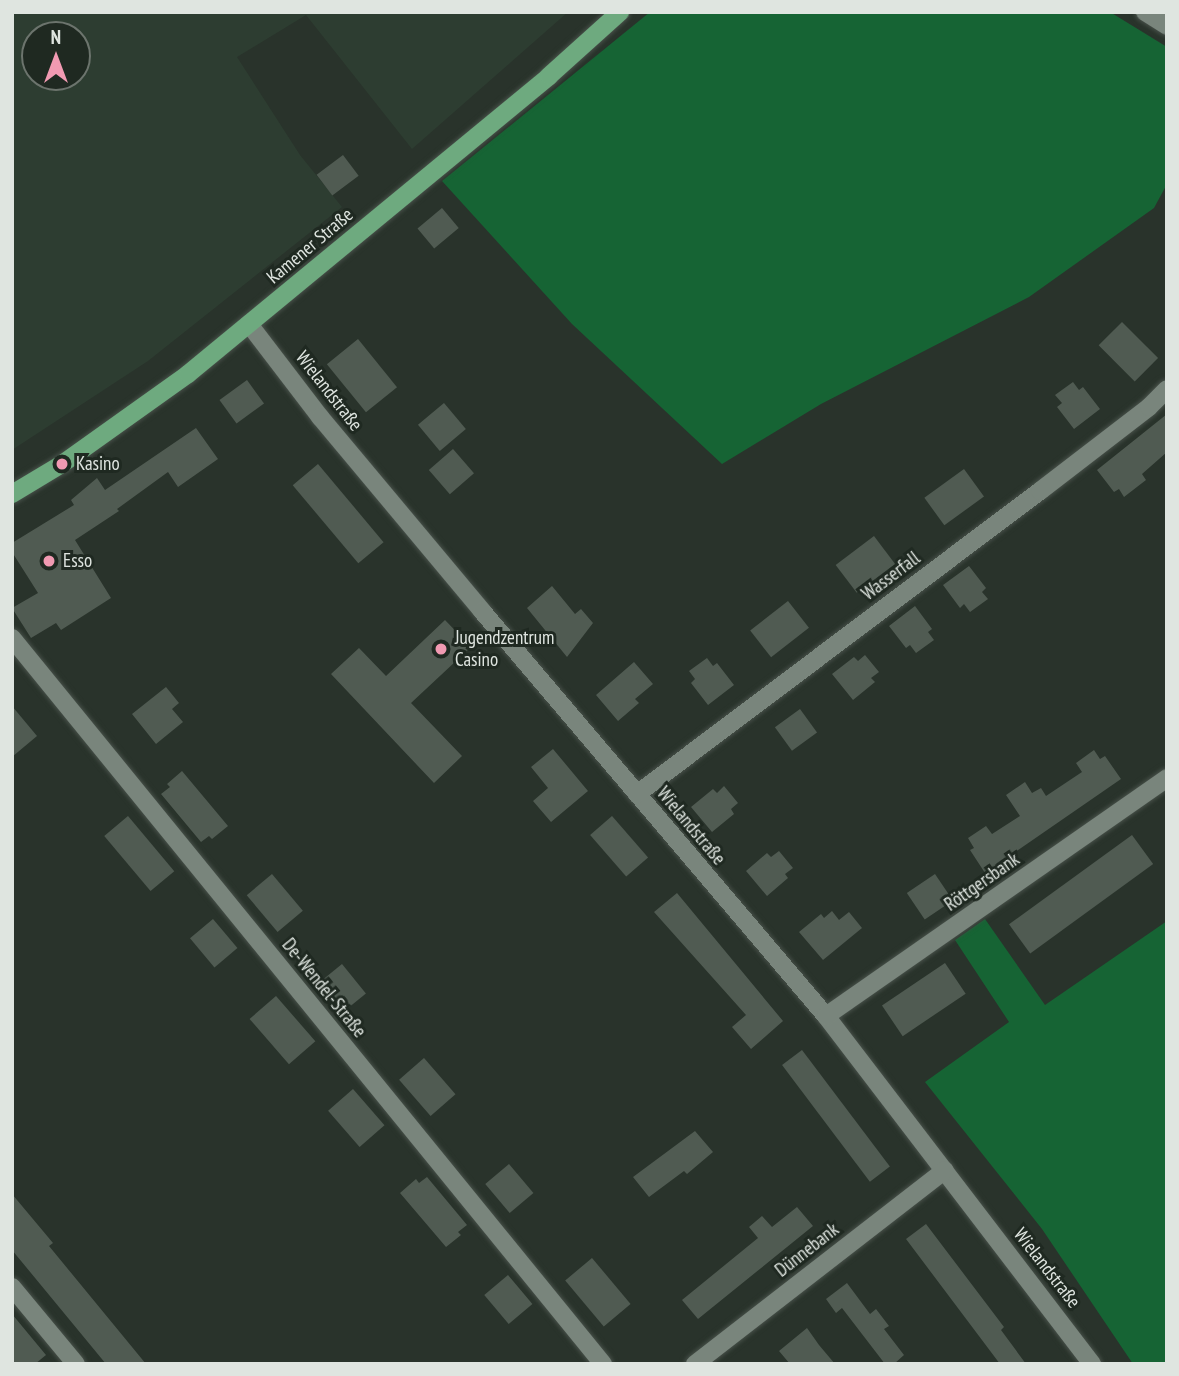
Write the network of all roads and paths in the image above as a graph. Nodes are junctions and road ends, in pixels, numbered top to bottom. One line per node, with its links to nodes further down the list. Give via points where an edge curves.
1 (620, 12): 4 (main road, Kamener Straße)
2 (1145, 12): 3 (street)
3 (1167, 26)
4 (248, 324): 6 (main road, Kamener Straße, via 144,407); 9 (street, Wielandstraße, via 320,417)
5 (1167, 390): 9 (street, Wasserfall)
6 (12, 494)
7 (12, 638): 14 (street, De-Wendel-Straße)
8 (1165, 782): 10 (street, Röttgersbank)
9 (637, 794): 10 (street, Wielandstraße)
10 (826, 1016): 11 (street, Wielandstraße)
11 (945, 1170): 15 (street, Dünnebank); 16 (street, Wielandstraße)
12 (12, 1287): 13 (street)
13 (76, 1364)
14 (603, 1364)
15 (695, 1364)
16 (1091, 1364)

